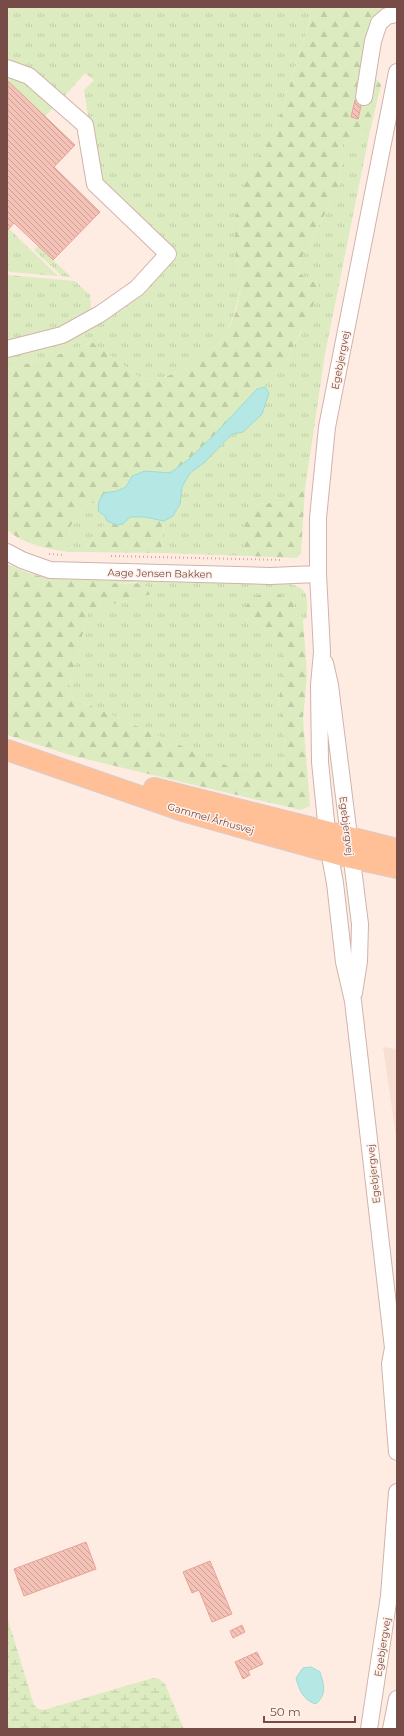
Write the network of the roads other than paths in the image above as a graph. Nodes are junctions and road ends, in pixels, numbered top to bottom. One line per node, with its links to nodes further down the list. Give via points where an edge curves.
1 (397, 14): 4 (street, via 387,16 378,23)
2 (9, 68): 5 (street, via 29,76 85,125 95,184 168,254 137,288 100,314 62,335)
3 (397, 72): 7 (street, Egebjergvej, via 327,427 318,518)
4 (364, 97)
5 (7, 349)
6 (7, 552): 7 (street, Aage Jensen Bakken, via 50,570 270,576)
7 (318, 574): 8 (street, Egebjergvej)
8 (322, 652): 10 (street, Egebjergvej, via 330,684); 11 (street, Egebjergvej, via 319,685 320,762)
9 (7, 750): 11 (main road, Gammel Århusvej, via 186,812)
10 (349, 837): 11 (main road, Gammel Århusvej); 12 (main road, Gammel Århusvej); 13 (street, Egebjergvej)
11 (328, 841): 13 (main road, Gammel Århusvej); 15 (street, Egebjergvej, via 344,962)
12 (397, 849)
13 (351, 858): 14 (main road, Gammel Århusvej); 15 (street, Egebjergvej, via 360,924 359,961)
14 (397, 868)
15 (353, 1001): 16 (street, Egebjergvej)
16 (395, 1353): 17 (street, Egebjergvej, via 390,1364)
17 (397, 1452)
18 (397, 1492): 19 (street, Egebjergvej)
19 (392, 1620): 21 (street, Egebjergvej)
20 (397, 1699): 22 (street)
21 (369, 1729)
22 (391, 1729)

